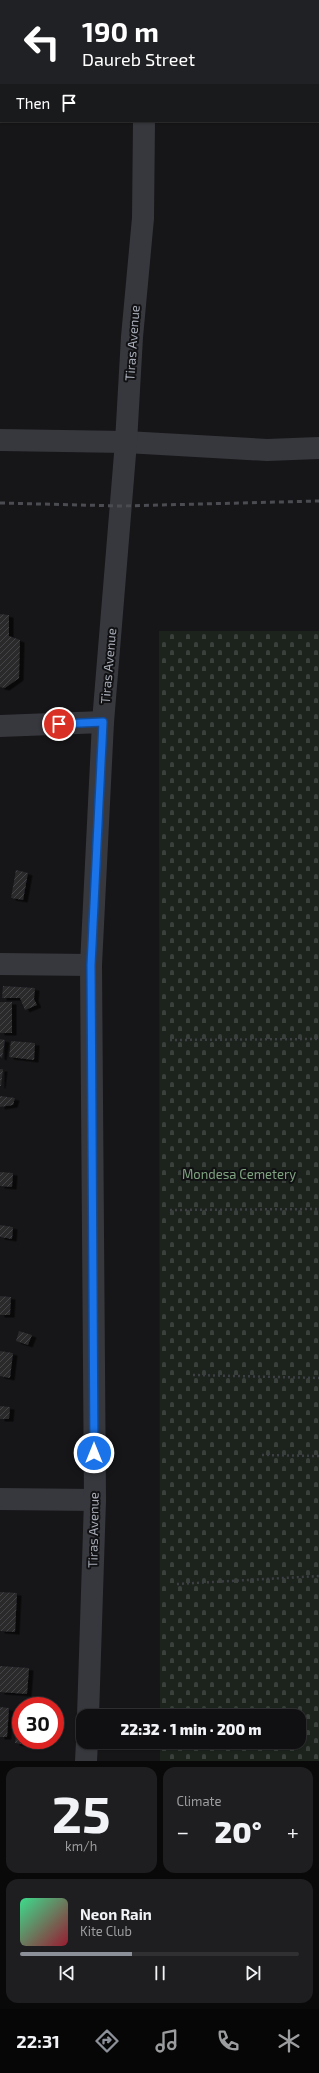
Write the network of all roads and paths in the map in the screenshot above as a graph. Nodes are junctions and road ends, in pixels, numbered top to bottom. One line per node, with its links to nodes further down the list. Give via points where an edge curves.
1 (144, 122): 3 (street, Tiras Avenue, via 143,218)
2 (0, 440): 3 (street)
3 (126, 442): 4 (street, via 267,450); 5 (street, Tiras Avenue)
4 (319, 448)
5 (103, 722): 6 (street); 8 (street, Tiras Avenue)
6 (0, 726)
7 (0, 964): 8 (street)
8 (91, 965): 18 (street, Tiras Avenue)
9 (319, 1039): 10 (path)
10 (170, 1040)
11 (319, 1209): 12 (path)
12 (170, 1210)
13 (193, 1375): 14 (path)
14 (319, 1378)
15 (262, 1454): 16 (path)
16 (319, 1456)
17 (0, 1499): 18 (street)
18 (95, 1500): 21 (street, Tiras Avenue)
19 (319, 1576): 20 (path)
20 (177, 1584)
21 (88, 1709)
22 (87, 1749): 23 (street)
23 (86, 1761)

